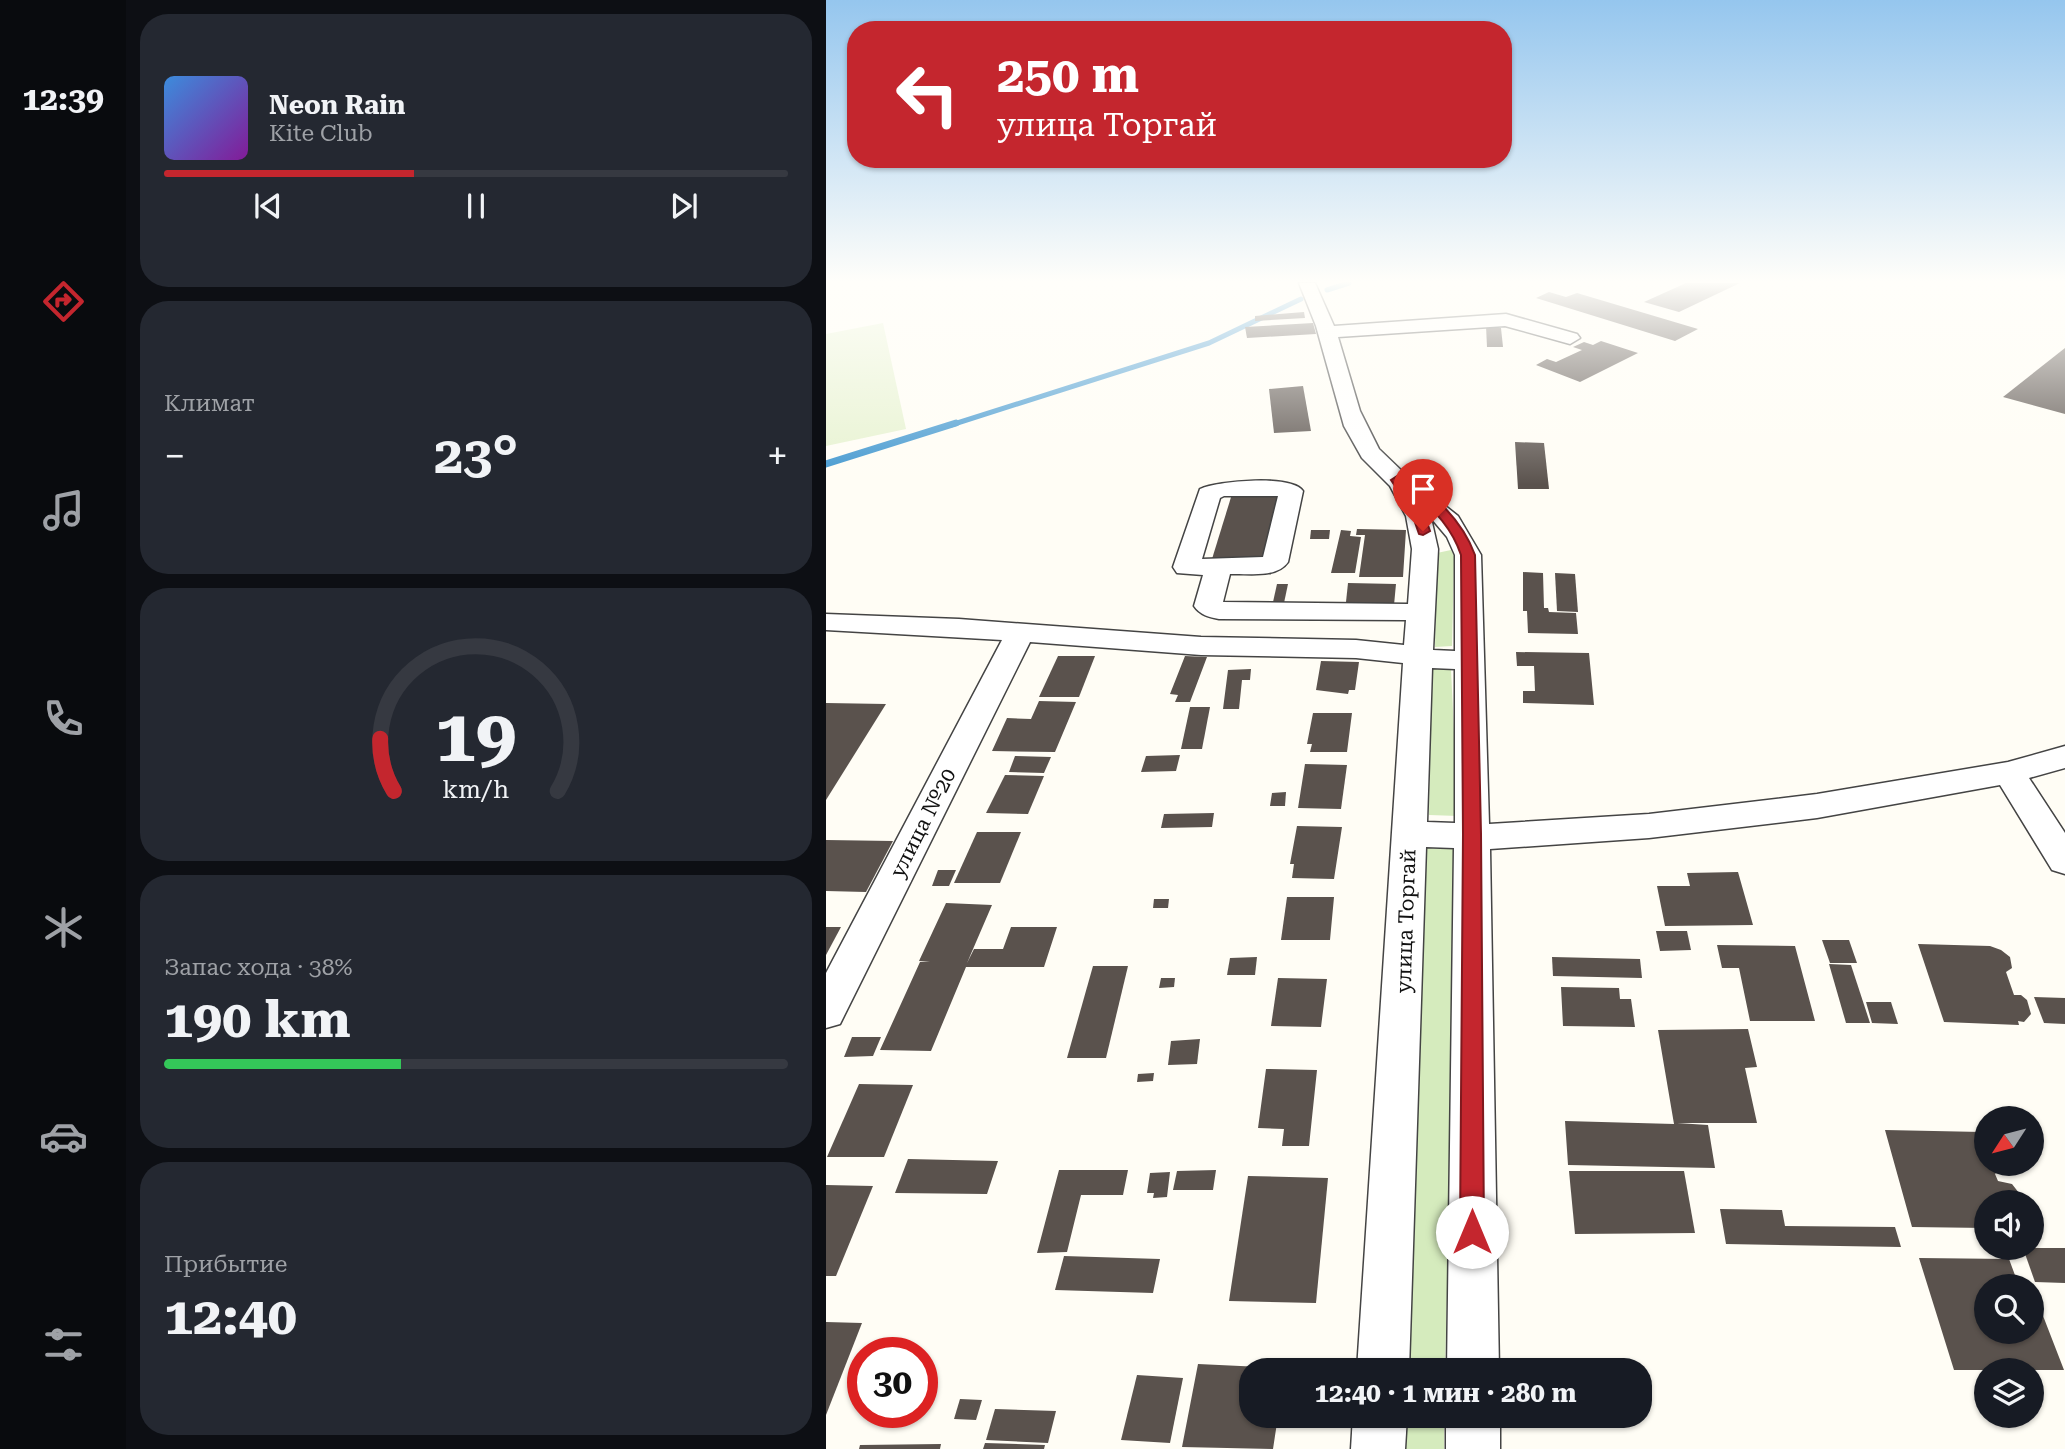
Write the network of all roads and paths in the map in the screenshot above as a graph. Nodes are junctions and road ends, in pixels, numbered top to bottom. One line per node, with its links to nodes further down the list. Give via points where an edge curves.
1 (1333, 351): 2 (street, улица Торгай, via 1360,437)
2 (1397, 480): 4 (street, улица Торгай, via 1416,508 1423,531); 8 (street, улица Торгай, via 1432,503 1463,541 1468,555)
3 (1218, 567): 3 (street, via 1186,566 1209,494 1220,489 1289,490 1275,562); 4 (street, via 1208,606 1219,611)
4 (1420, 612): 7 (street, улица Торгай)
5 (826, 622): 6 (street)
6 (1020, 633): 7 (street, via 1201,646 1356,649); 14 (street, улица №20)
7 (1416, 658): 8 (street); 11 (street, улица Торгай)
8 (1471, 661): 12 (street, улица Торгай)
9 (2065, 757): 10 (street)
10 (2009, 773): 12 (street, via 1817,806 1649,826 1501,837); 13 (street)
11 (1409, 834): 12 (street); 15 (street, улица Торгай)
12 (1472, 834): 16 (street, улица Торгай)
13 (2065, 861)
14 (826, 1012)
15 (1384, 1358)
16 (1472, 1358)
17 (1379, 1428): 19 (street)
18 (1473, 1428): 20 (street)
19 (1378, 1449)
20 (1473, 1449)

